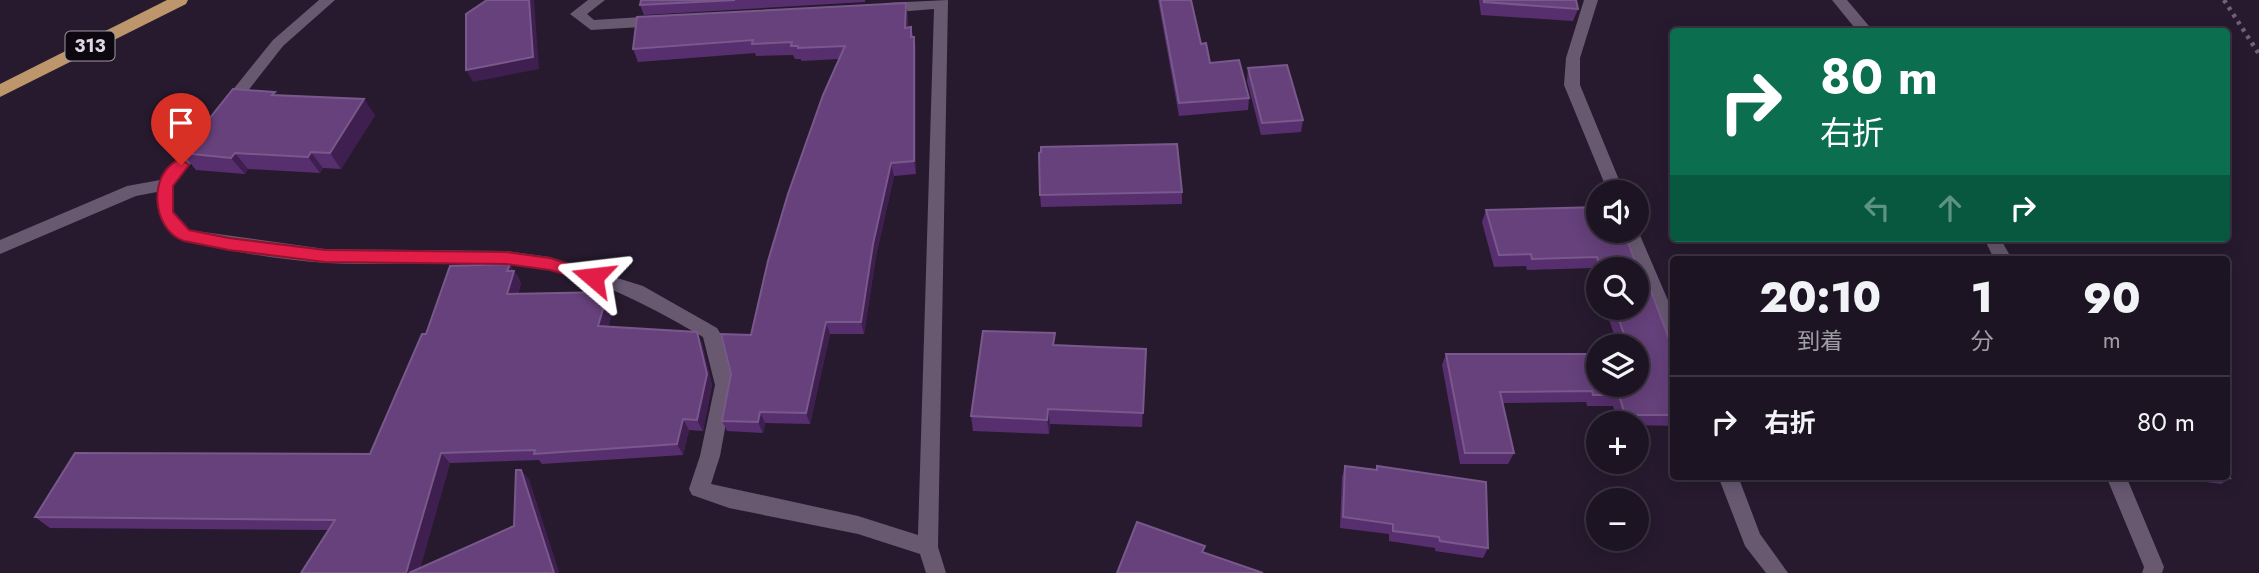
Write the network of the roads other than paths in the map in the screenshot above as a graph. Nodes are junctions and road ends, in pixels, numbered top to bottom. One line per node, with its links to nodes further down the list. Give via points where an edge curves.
1 (180, 0): 10 (highway, 313)
2 (328, 0): 12 (street, via 278,43)
3 (598, 0): 8 (street, via 577,14 592,25)
4 (1591, 0): 11 (street, via 1573,58 1572,85)
5 (1839, 0): 9 (street)
6 (941, 2): 7 (street); 18 (street)
7 (871, 9)
8 (675, 20)
9 (1864, 28)
10 (0, 91)
11 (1611, 180)
12 (165, 185): 14 (street, via 133,190); 18 (street, via 166,214 184,235 325,256 506,258 550,264 637,291 711,333 724,385 699,489 858,525)
13 (1637, 243): 15 (street)
14 (0, 247)
15 (1670, 326)
16 (1730, 480): 20 (street, via 1752,539)
17 (2118, 480): 21 (street, via 2154,567)
18 (928, 547): 19 (street)
19 (936, 573)
20 (1778, 573)
21 (2152, 573)

